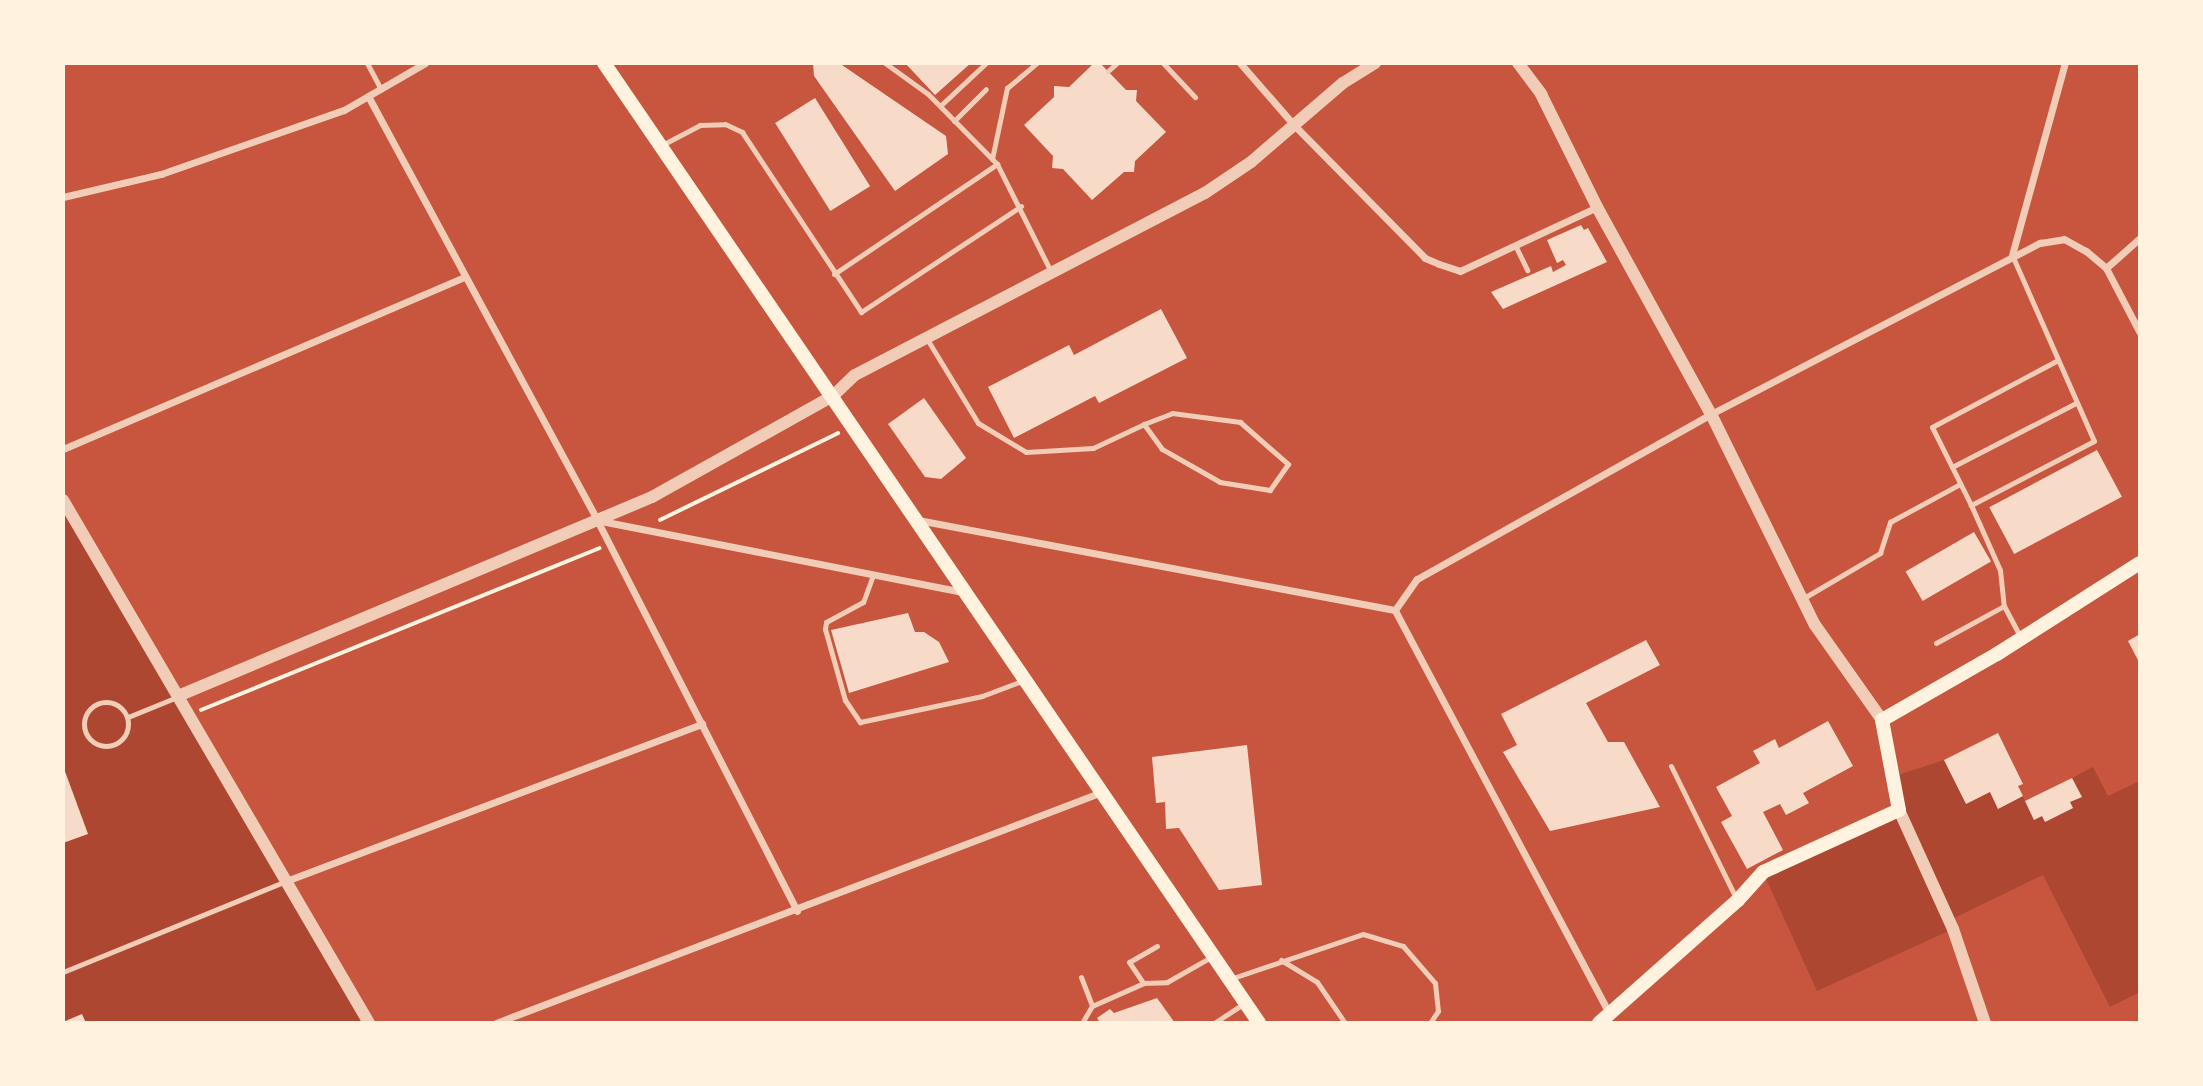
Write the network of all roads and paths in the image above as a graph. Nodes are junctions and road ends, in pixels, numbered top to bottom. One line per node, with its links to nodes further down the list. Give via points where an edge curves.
1 (367, 63): 14 (lane)
2 (425, 63): 14 (street)
3 (604, 63): 21 (main road)
4 (885, 63): 18 (lane)
5 (986, 63): 18 (lane)
6 (1037, 63): 22 (lane, via 1007,88)
7 (1117, 63): 13 (lane)
8 (1163, 63): 17 (lane)
9 (1240, 63): 20 (street)
10 (1375, 63): 20 (street)
11 (1518, 63): 26 (street, via 1541,94)
12 (2065, 63): 29 (street)
13 (1108, 71)
14 (381, 89): 16 (street)
15 (986, 89): 19 (lane)
16 (368, 96): 24 (street, via 344,110 161,174); 34 (street)
17 (1195, 97)
18 (940, 106): 19 (lane)
19 (954, 121): 22 (lane)
20 (1293, 124): 28 (street, via 1425,258 1460,271); 32 (street, via 1251,162 1205,194)
21 (661, 146): 33 (lane, via 700,125 725,124 742,132); 38 (main road)
22 (992, 159): 23 (lane)
23 (997, 164): 25 (lane); 33 (lane)
24 (63, 197)
25 (1021, 206): 32 (lane); 33 (lane, via 861,312)
26 (1597, 207): 28 (street); 40 (street)
27 (2140, 238): 30 (street)
28 (1515, 245): 31 (lane)
29 (2012, 255): 30 (street, via 2064,239); 37 (lane); 40 (street)
30 (2106, 268): 35 (street)
31 (1527, 270)
32 (1051, 272): 36 (street)
33 (834, 274)
34 (465, 277): 43 (street); 48 (street)
35 (2140, 334)
36 (926, 338): 38 (street, via 855,375); 41 (lane, via 978,423 1026,452 1093,448)
37 (2056, 361): 39 (lane); 44 (lane, via 1932,427)
38 (833, 396): 42 (main road); 48 (street, via 652,497)
39 (2076, 403): 44 (lane); 47 (lane, via 2094,441)
40 (1710, 414): 55 (street); 57 (street, via 1417,579)
41 (1144, 424): 41 (lane, via 1161,449 1220,482 1270,490 1288,464 1240,422 1172,413)
42 (853, 426): 49 (main road); 50 (path)
43 (63, 449)
44 (1952, 467): 45 (lane)
45 (1961, 484): 47 (lane); 55 (lane, via 1890,522 1880,552)
46 (63, 500): 61 (street)
47 (1971, 505): 56 (lane, via 2000,570)
48 (597, 520): 50 (street); 51 (street); 61 (street)
49 (917, 520): 54 (main road); 57 (street)
50 (641, 528): 53 (street)
51 (610, 544): 62 (path); 65 (street)
52 (2140, 563): 58 (main road)
53 (873, 575): 54 (street); 60 (lane, via 863,602 826,622 825,629 845,700 860,722 982,696)
54 (967, 593): 60 (main road)
55 (1802, 599): 64 (street)
56 (2004, 606): 58 (lane); 59 (lane)
57 (1395, 610): 81 (street)
58 (2021, 639): 64 (main road)
59 (1936, 643)
60 (1025, 679): 67 (main road)
61 (178, 696): 62 (street); 63 (lane)
62 (189, 715): 69 (street)
63 (128, 717): 63 (lane, via 120,706 96,704 84,717 84,730 103,747 116,745 126,736)
64 (1882, 720): 68 (main road)
65 (702, 724): 69 (street); 71 (street)
66 (1671, 766): 70 (lane)
67 (1102, 792): 71 (street); 73 (main road)
68 (1899, 810): 70 (main road, via 1763,872); 89 (street, via 1953,929)
69 (286, 881): 75 (lane); 82 (street)
70 (1738, 901): 81 (main road)
71 (797, 911): 83 (street)
72 (1157, 946): 78 (lane, via 1129,962)
73 (1213, 956): 77 (main road); 78 (lane, via 1167,982)
74 (1281, 960): 77 (lane); 87 (lane, via 1317,982); 88 (lane, via 1363,934 1403,946 1435,984 1438,1011)
75 (63, 972)
76 (1081, 977): 80 (lane)
77 (1230, 979): 79 (main road)
78 (1144, 983): 80 (lane)
79 (1245, 1003): 85 (lane); 86 (main road)
80 (1092, 1006): 84 (lane)
81 (1604, 1018)
82 (369, 1023)
83 (496, 1023)
84 (1082, 1023)
85 (1214, 1023)
86 (1259, 1023)
87 (1345, 1023)
88 (1430, 1023)
89 (1985, 1023)

